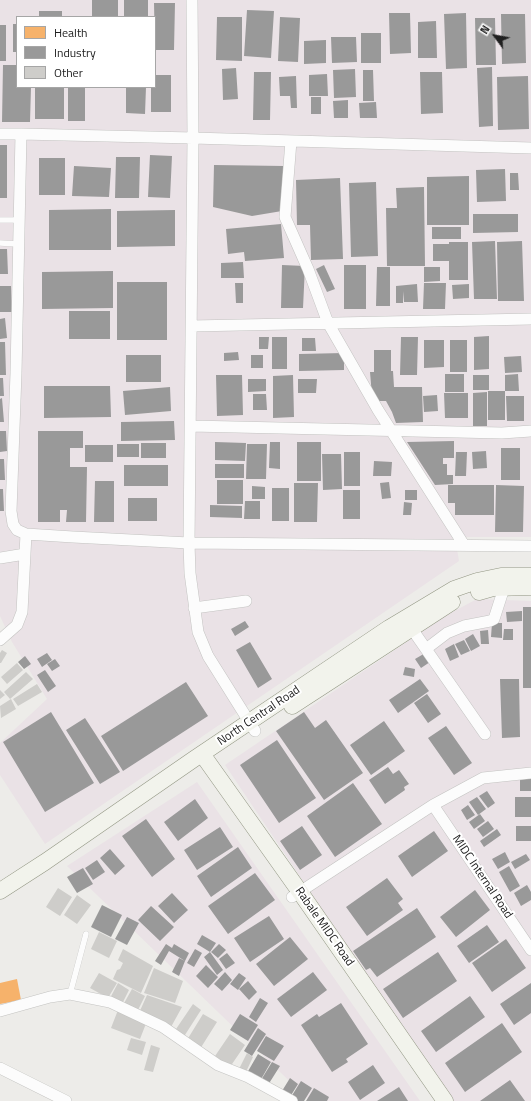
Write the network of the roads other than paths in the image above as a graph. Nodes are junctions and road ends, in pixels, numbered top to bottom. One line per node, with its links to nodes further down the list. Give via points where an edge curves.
1 (192, 0): 4 (street)
2 (0, 134): 3 (street)
3 (20, 134): 4 (street); 8 (street)
4 (193, 138): 5 (street); 13 (street)
5 (291, 141): 6 (street); 12 (street, via 285,216)
6 (531, 148)
7 (0, 220): 8 (lane)
8 (19, 220): 10 (street)
9 (0, 243): 10 (lane)
10 (18, 244): 17 (street, via 11,511 13,524 17,530)
11 (531, 319): 12 (street)
12 (328, 323): 13 (street); 15 (street)
13 (192, 326): 14 (street)
14 (191, 426): 15 (street); 18 (street)
15 (392, 430): 16 (street, via 502,433); 19 (street)
16 (531, 431)
17 (26, 534): 18 (street); 21 (street)
18 (189, 543): 19 (street); 27 (street)
19 (464, 545): 20 (street)
20 (531, 546)
21 (25, 554): 22 (street); 29 (street, via 22,612 17,625)
22 (0, 558)
23 (531, 576): 31 (main road, North Central Road, via 501,576 454,589 389,628)
24 (531, 586): 25 (main road, North Central Road)
25 (504, 588): 28 (main road, North Central Road, via 493,588 462,596); 30 (street, via 494,619 447,633)
26 (246, 601): 27 (street)
27 (194, 608): 31 (street, via 198,632 208,656)
28 (412, 629): 30 (street); 31 (main road, North Central Road)
29 (0, 640)
30 (426, 649): 32 (street)
31 (252, 726): 33 (main road, North Central Road)
32 (485, 734)
33 (201, 761): 36 (main road, North Central Road); 37 (main road, Rabale MIDC Road); 38 (main road, North Central Road)
34 (531, 773): 35 (street, via 483,778)
35 (434, 805): 37 (street); 40 (street, MIDC Internal Road)
36 (0, 891)
37 (296, 895): 45 (main road, Rabale MIDC Road)
38 (0, 899)
39 (86, 934): 42 (lane)
40 (528, 938): 41 (street, MIDC Internal Road)
41 (531, 950)
42 (70, 994): 43 (street); 47 (street, via 110,1002 163,1027 218,1065 248,1077)
43 (0, 1011)
44 (0, 1068): 46 (street)
45 (438, 1097)
46 (66, 1101)
47 (292, 1101)

